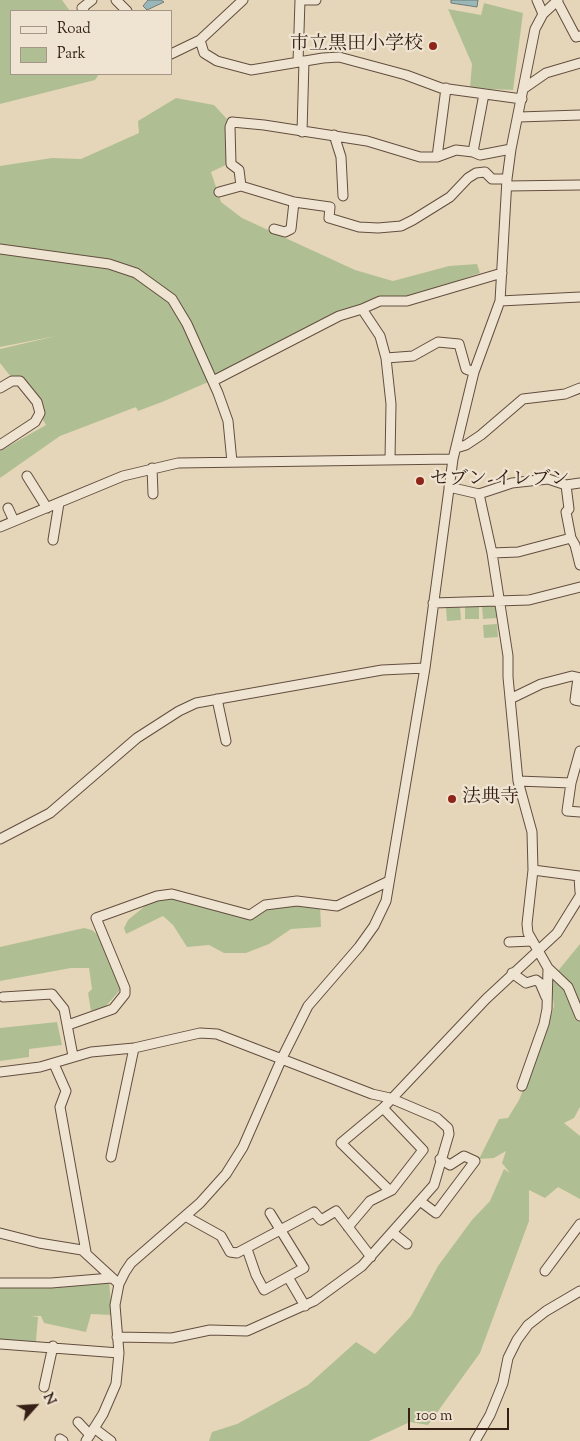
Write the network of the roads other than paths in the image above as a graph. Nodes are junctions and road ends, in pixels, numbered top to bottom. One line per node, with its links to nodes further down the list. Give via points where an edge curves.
1 (92, 0): 8 (street)
2 (116, 0): 9 (street)
3 (243, 0): 12 (street)
4 (300, 0): 5 (street); 14 (street)
5 (316, 0)
6 (536, 0): 10 (street)
7 (557, 0): 10 (street); 11 (street, via 576,37)
8 (83, 10)
9 (125, 10)
10 (543, 14): 17 (street, via 535,29)
11 (580, 36)
12 (200, 40): 13 (street); 14 (street, via 204,52 217,61 251,70)
13 (172, 54)
14 (301, 62): 16 (street, via 339,57); 22 (street)
15 (580, 63): 17 (street, via 546,73)
16 (446, 88): 18 (street); 26 (street)
17 (523, 89): 19 (street)
18 (484, 94): 19 (street); 25 (street)
19 (522, 99): 21 (street)
20 (580, 115): 21 (street)
21 (519, 117): 24 (street)
22 (302, 132): 23 (street); 29 (street, via 232,122 231,164 239,170)
23 (334, 135): 26 (street, via 420,157); 31 (street, via 341,158)
24 (511, 149): 25 (street, via 480,155); 27 (street)
25 (473, 152): 26 (street, via 456,150)
26 (437, 157)
27 (507, 183): 28 (street); 32 (street, via 492,179 485,172 476,174 450,197 401,226 359,227 329,218 330,208); 35 (street)
28 (580, 185)
29 (241, 186): 30 (street); 32 (street)
30 (219, 192)
31 (343, 196)
32 (294, 202): 33 (street, via 291,229 285,232)
33 (274, 229)
34 (0, 249): 41 (street, via 109,264 136,273 172,299)
35 (502, 273): 37 (street); 38 (street, via 407,302 380,301)
36 (580, 297): 37 (street)
37 (500, 301): 40 (street)
38 (362, 309): 39 (street, via 380,336); 41 (street, via 338,316)
39 (386, 358): 40 (street, via 413,356 438,342 459,344 466,369); 46 (street, via 391,404)
40 (474, 372): 45 (street)
41 (213, 381): 48 (street, via 228,421)
42 (0, 388): 44 (street, via 12,381 20,381 37,402 40,413 35,422)
43 (580, 388): 45 (street, via 565,394 522,399 482,435)
44 (0, 445)
45 (456, 448): 47 (street)
46 (390, 459): 47 (street); 48 (street)
47 (453, 459): 53 (street)
48 (232, 462): 49 (street, via 178,463)
49 (152, 468): 54 (street); 56 (street, via 123,476)
50 (27, 476): 58 (street)
51 (580, 483): 52 (street)
52 (566, 485): 55 (street, via 548,479 512,483); 61 (street, via 566,512)
53 (449, 487): 55 (street); 68 (street)
54 (153, 494)
55 (480, 494): 64 (street)
56 (59, 503): 58 (street); 62 (street)
57 (8, 508): 59 (street)
58 (47, 508): 59 (street)
59 (14, 521): 60 (street)
60 (0, 527)
61 (571, 538): 63 (street); 64 (street, via 518,552)
62 (53, 540)
63 (578, 549): 65 (street)
64 (492, 553): 67 (street)
65 (580, 565)
66 (580, 587): 67 (street, via 529,600)
67 (500, 602): 68 (street); 72 (street)
68 (433, 603): 69 (street)
69 (425, 668): 71 (street, via 382,670); 81 (street)
70 (579, 678): 72 (street, via 572,676 541,684); 73 (street, via 575,700)
71 (217, 699): 74 (street); 79 (street, via 196,703 179,711 131,743 50,813)
72 (510, 700): 76 (street)
73 (580, 701)
74 (226, 740)
75 (580, 751): 77 (street)
76 (518, 781): 77 (street); 80 (street, via 532,832)
77 (571, 783): 78 (street, via 567,811)
78 (580, 812)
79 (0, 839)
80 (533, 870): 82 (street, via 579,876); 84 (street, via 527,924)
81 (389, 881): 92 (street, via 338,906 297,901 265,905 250,915 172,894 157,896 96,918 125,994 113,1009); 95 (street, via 386,901 374,926 308,1006)
82 (580, 892)
83 (580, 896): 86 (street, via 557,933)
84 (532, 941): 85 (street); 86 (street)
85 (508, 942)
86 (537, 951): 87 (street); 88 (street)
87 (548, 968): 90 (street); 91 (street, via 568,988)
88 (512, 973): 90 (street, via 526,983 531,980 540,983); 99 (street)
89 (3, 997): 92 (street, via 52,994 64,1009)
90 (547, 1001): 98 (street, via 544,1024)
91 (580, 1016)
92 (68, 1025): 94 (street)
93 (134, 1048): 94 (street); 95 (street, via 200,1033 217,1034); 101 (street)
94 (73, 1056): 96 (street)
95 (282, 1058): 99 (street, via 372,1094); 106 (street, via 243,1147 214,1188)
96 (54, 1064): 97 (street); 114 (street, via 66,1091 60,1106)
97 (0, 1072)
98 (522, 1086)
99 (390, 1098): 100 (street); 102 (street, via 445,1123 449,1134)
100 (383, 1108): 103 (street, via 424,1150); 103 (street, via 341,1144)
101 (112, 1156)
102 (440, 1159): 104 (street, via 434,1185); 104 (street, via 450,1165 464,1156 475,1161 436,1213)
103 (390, 1190): 108 (street, via 370,1201)
104 (420, 1201): 111 (street)
105 (270, 1213): 109 (street)
106 (185, 1216): 113 (street, via 221,1236 230,1252); 120 (street, via 131,1263)
107 (580, 1224): 116 (street)
108 (348, 1227): 109 (street, via 336,1211 322,1220 314,1212); 115 (street)
109 (280, 1230): 113 (street); 117 (street, via 304,1268)
110 (0, 1233): 114 (street)
111 (392, 1233): 112 (street); 115 (street)
112 (407, 1244)
113 (247, 1249): 117 (street, via 264,1290)
114 (86, 1252): 118 (street)
115 (370, 1258): 122 (street)
116 (545, 1271)
117 (288, 1277): 122 (street)
118 (111, 1278): 119 (street); 120 (street)
119 (0, 1283)
120 (119, 1284): 123 (street, via 115,1305)
121 (579, 1294): 131 (street, via 546,1311 517,1340 508,1358 503,1383)
122 (304, 1306): 123 (street, via 247,1331 210,1330 172,1338)
123 (117, 1337): 126 (street)
124 (0, 1344): 125 (street)
125 (53, 1346): 126 (street); 127 (street)
126 (118, 1353): 129 (street, via 116,1384 110,1401)
127 (44, 1387)
128 (78, 1422): 129 (street)
129 (90, 1434): 130 (street)
130 (111, 1441)
131 (476, 1441)

